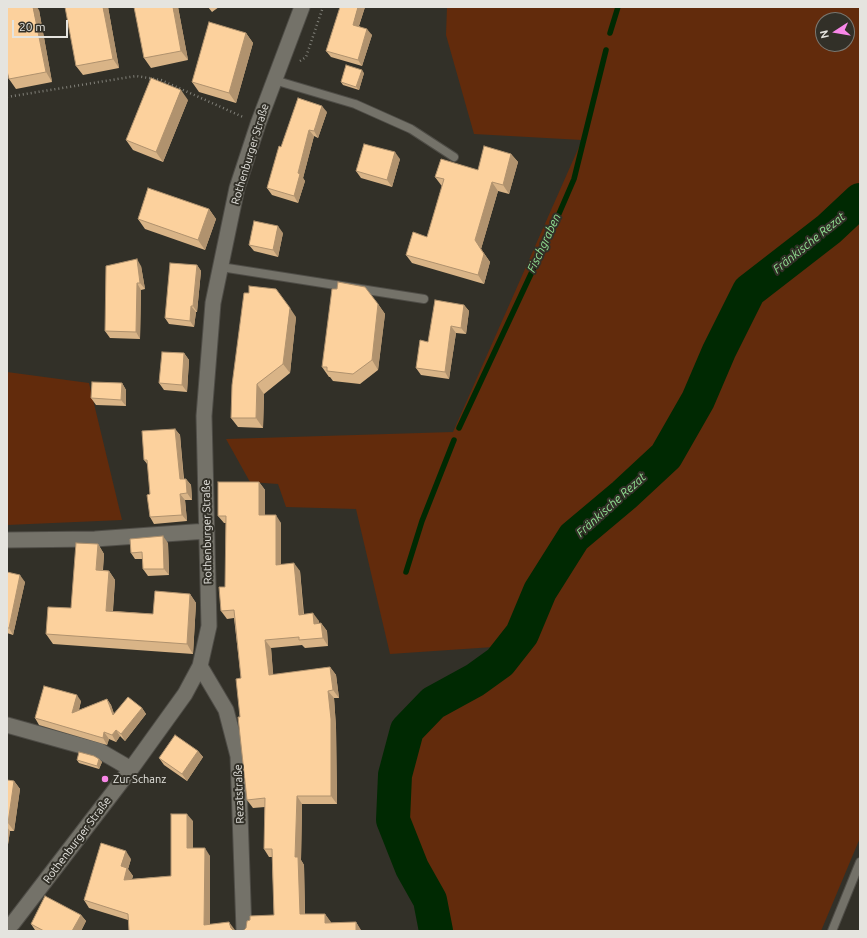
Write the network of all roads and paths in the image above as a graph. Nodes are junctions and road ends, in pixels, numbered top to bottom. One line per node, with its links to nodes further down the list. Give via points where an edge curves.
1 (302, 7): 2 (street, Rothenburger Straße)
2 (274, 80): 4 (street, Rothenburger Straße); 5 (lane, via 355,104 411,129)
3 (7, 97): 4 (path, via 136,76 161,80)
4 (258, 124): 6 (street, Rothenburger Straße, via 237,188)
5 (454, 157)
6 (221, 267): 7 (lane); 8 (street, Rothenburger Straße, via 213,303 204,416)
7 (424, 299)
8 (207, 531): 9 (street, via 95,539); 10 (street, Rothenburger Straße, via 209,626)
9 (7, 540)
10 (200, 666): 12 (street, Rothenburger Straße, via 185,694); 15 (street, Rezatstraße, via 226,710 238,756)
11 (7, 725): 12 (street, via 100,751)
12 (131, 768): 14 (street, Rothenburger Straße)
13 (860, 862): 16 (lane)
14 (11, 928)
15 (244, 931)
16 (832, 931)

